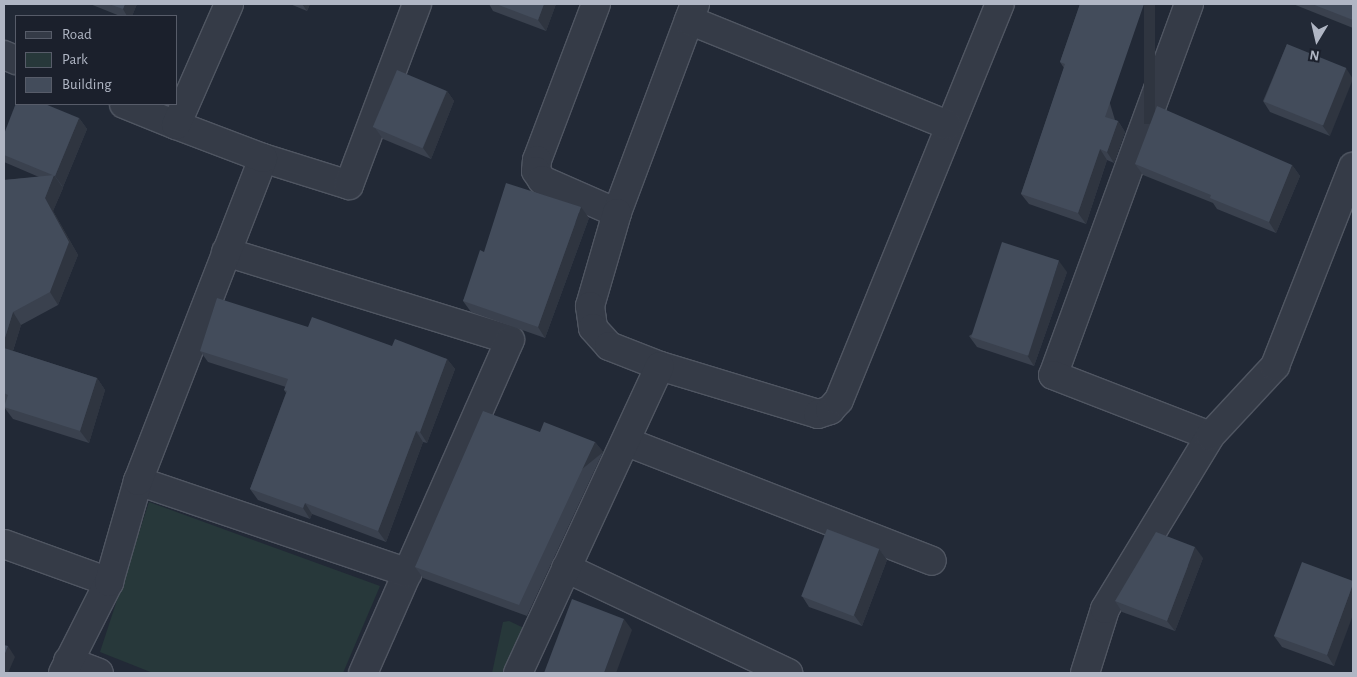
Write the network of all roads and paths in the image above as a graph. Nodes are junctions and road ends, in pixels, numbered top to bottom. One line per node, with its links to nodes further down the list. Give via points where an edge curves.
1 (229, 4): 8 (street)
2 (417, 4): 10 (street, via 349,184)
3 (596, 4): 12 (street, via 537,160 536,171 542,180)
4 (1189, 4): 15 (street, via 1053,375)
5 (992, 6): 9 (street)
6 (692, 12): 9 (street); 12 (street)
7 (126, 105): 8 (street)
8 (176, 125): 10 (street)
9 (948, 125): 14 (street, via 839,400 830,410 818,414)
10 (263, 158): 13 (street)
11 (1353, 167): 15 (street, via 1275,366)
12 (616, 213): 14 (street, via 590,306 593,328 609,346)
13 (226, 252): 17 (street); 21 (street, via 510,340)
14 (660, 366): 16 (street)
15 (1210, 436): 28 (street, via 1105,609)
16 (627, 442): 19 (street); 20 (street)
17 (138, 481): 21 (street); 22 (street)
18 (4, 544): 22 (street)
19 (932, 561)
20 (566, 568): 26 (street); 27 (street)
21 (408, 572): 25 (street)
22 (109, 582): 23 (street)
23 (66, 667): 24 (street)
24 (99, 673)
25 (363, 673)
26 (518, 673)
27 (788, 673)
28 (1085, 673)

